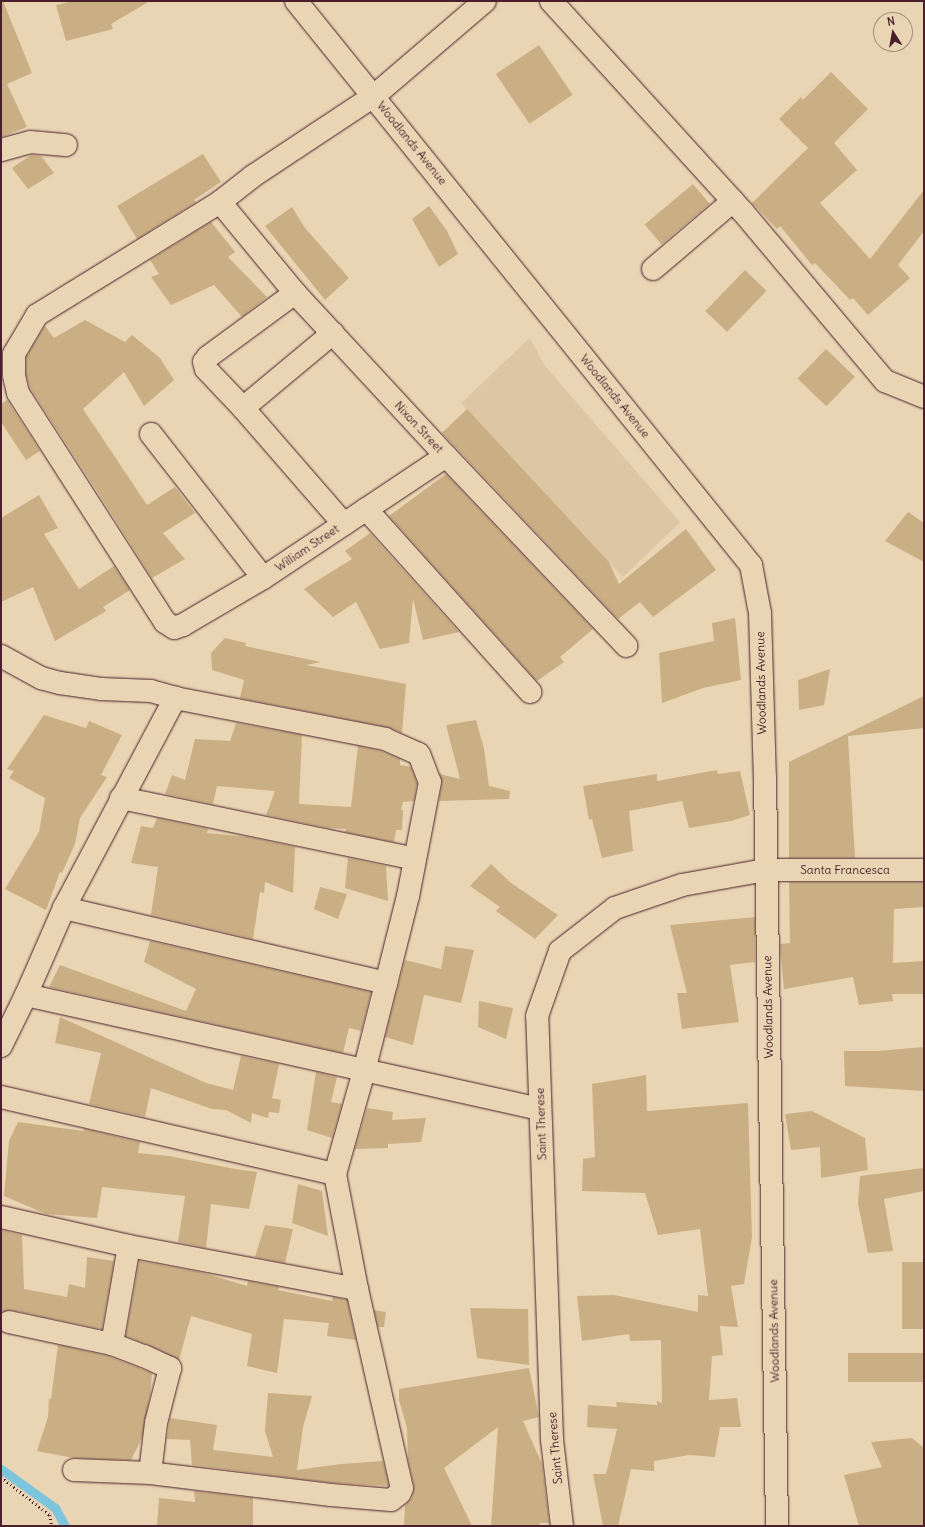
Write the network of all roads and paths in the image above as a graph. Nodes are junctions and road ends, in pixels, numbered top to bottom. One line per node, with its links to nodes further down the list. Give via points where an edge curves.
1 (296, 1): 4 (street, Woodlands Avenue)
2 (485, 1): 4 (street)
3 (551, 1): 7 (street)
4 (374, 96): 8 (street, via 253,176); 25 (street, Woodlands Avenue, via 750,565 760,613)
5 (66, 145): 6 (street, via 30,142)
6 (1, 150)
7 (733, 201): 9 (street); 12 (street, via 885,381)
8 (220, 202): 10 (street, Nixon Street); 18 (street, William Street, via 37,316 14,354 14,375 18,393 165,622 174,628 183,625)
9 (653, 269)
10 (295, 293): 11 (street, Nixon Street); 13 (street, via 204,362 206,370)
11 (333, 333): 13 (street); 15 (street, Nixon Street)
12 (924, 397)
13 (243, 408): 17 (street)
14 (151, 434): 18 (street)
15 (446, 456): 16 (street, William Street); 19 (street, Nixon Street)
16 (366, 509): 17 (street, William Street); 21 (street)
17 (344, 524): 18 (street, William Street)
18 (262, 578)
19 (626, 646)
20 (1, 656): 22 (street, via 41,678 60,683 101,689 151,691)
21 (530, 692)
22 (175, 698): 23 (street); 24 (street, via 385,739 419,754 430,782)
23 (121, 798): 24 (street); 27 (street)
24 (415, 859): 28 (street)
25 (765, 870): 26 (street, Santa Francesca); 33 (street, Saint Therese, via 682,885 616,908 560,951 537,1016); 45 (street, Woodlands Avenue)
26 (924, 870)
27 (64, 908): 28 (street); 29 (street)
28 (386, 983): 31 (street)
29 (26, 995): 30 (street); 31 (street)
30 (1, 1046)
31 (364, 1071): 33 (street); 34 (street)
32 (1, 1097): 34 (street)
33 (540, 1109): 44 (street, Saint Therese, via 552,1439)
34 (334, 1174): 37 (street)
35 (1, 1216): 36 (street)
36 (129, 1246): 37 (street); 39 (street)
37 (357, 1289): 41 (street, via 402,1488 396,1497 391,1500 331,1495)
38 (9, 1322): 39 (street)
39 (112, 1344): 41 (street, via 170,1368 156,1423)
40 (74, 1470): 41 (street)
41 (150, 1473)
42 (1, 1477): 43 (path, via 50,1515)
43 (52, 1526)
44 (562, 1526)
45 (777, 1526)

